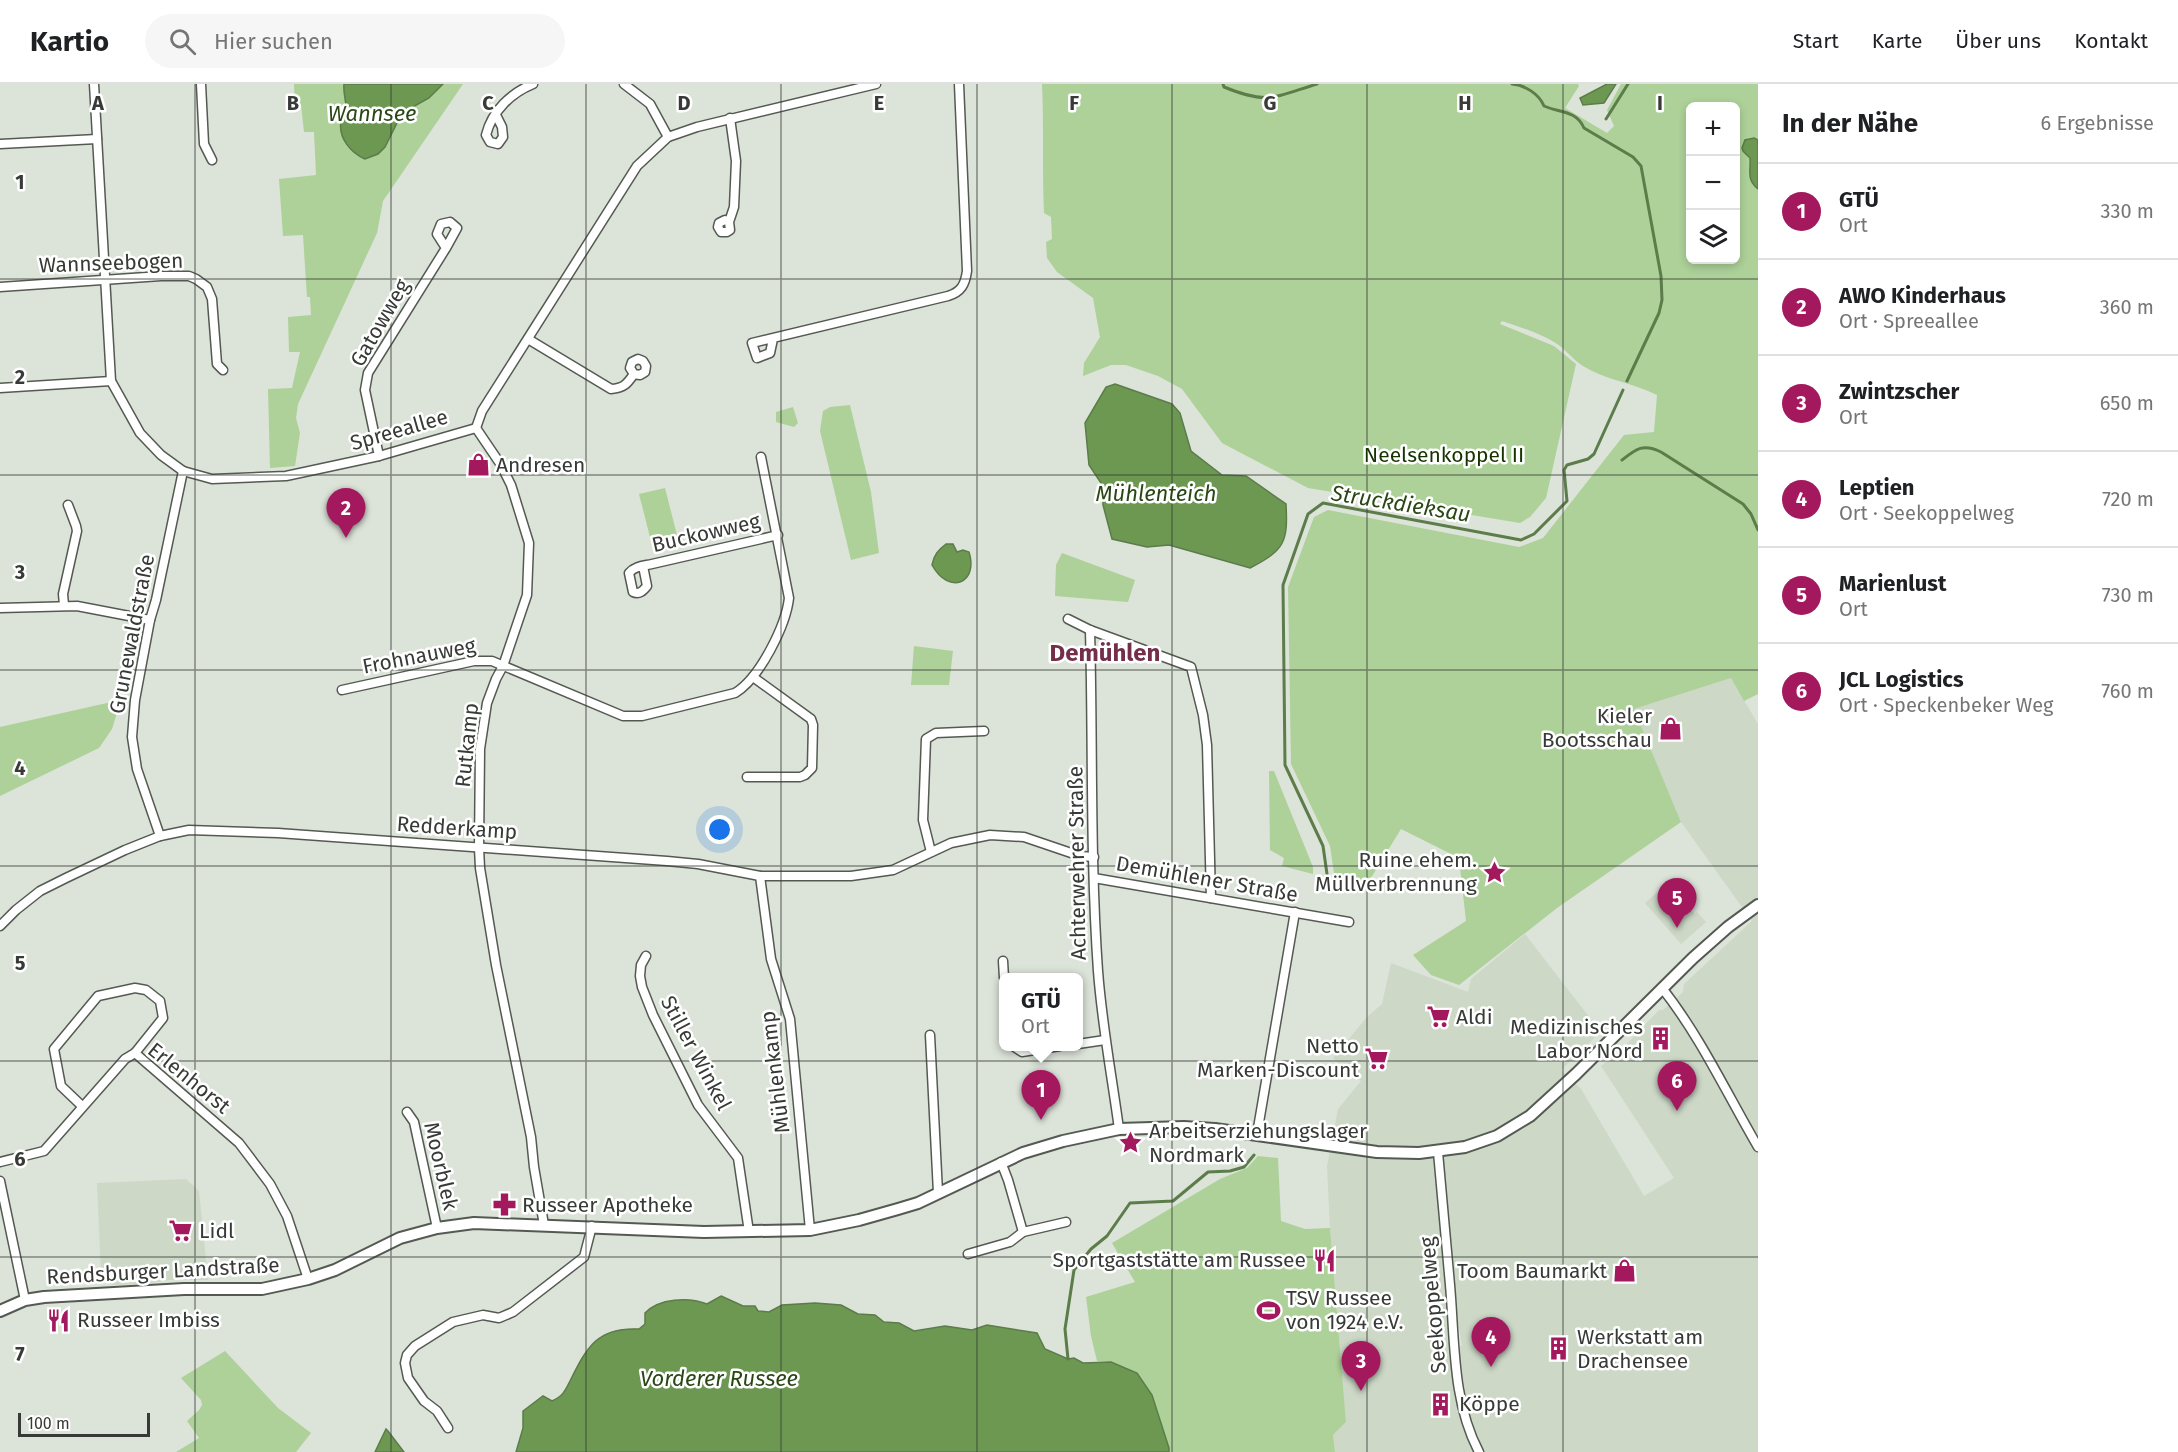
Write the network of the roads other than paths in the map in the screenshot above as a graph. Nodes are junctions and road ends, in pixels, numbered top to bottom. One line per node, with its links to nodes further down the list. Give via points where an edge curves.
1 (94, 84): 10 (street, Spreeallee)
2 (201, 84): 12 (street, via 204,144)
3 (533, 84): 7 (street, via 517,90)
4 (624, 84): 9 (street, via 650,104)
5 (876, 84): 8 (street, Spreeallee)
6 (959, 84): 18 (street, via 967,271 964,285 948,296)
7 (496, 115)
8 (730, 118): 9 (street, Spreeallee); 13 (street, via 736,161 734,207)
9 (668, 137): 17 (street, Spreeallee, via 637,166)
10 (97, 139): 11 (street); 15 (street, Spreeallee)
11 (0, 144)
12 (212, 160)
13 (729, 222)
14 (446, 248): 24 (street, Gatowweg, via 368,373 365,390)
15 (107, 279): 16 (street, Wannseebogen); 19 (street, Wannseebogen, via 189,276 203,283 212,298 217,364); 21 (street, Spreeallee)
16 (0, 287)
17 (528, 339): 20 (street, via 611,389 627,385); 23 (street, Spreeallee, via 482,411)
18 (773, 339)
19 (223, 370)
20 (634, 374)
21 (111, 381): 22 (street); 26 (street, Spreeallee, via 140,433)
22 (0, 388)
23 (476, 428): 24 (street, Spreeallee); 35 (street, Rutkamp, via 511,485 529,543 527,595)
24 (379, 456): 26 (street, Spreeallee, via 286,476 212,479)
25 (761, 457): 28 (street)
26 (183, 471): 32 (street, Grunewaldstraße)
27 (68, 505): 30 (street, via 77,531)
28 (778, 535): 29 (street, Buckowweg); 36 (street, via 789,588 788,605 780,629)
29 (643, 566)
30 (63, 605): 31 (street); 32 (street)
31 (0, 608)
32 (150, 620): 40 (street, Grunewaldstraße, via 132,737 136,769)
33 (1068, 620): 34 (street)
34 (1090, 630): 43 (street, Achterwehrer Straße); 46 (street, via 1191,667 1207,745)
35 (503, 666): 36 (street, Frohnauweg, via 599,708 631,717 726,696); 37 (street, Frohnauweg, via 492,661 474,661); 41 (street, Rutkamp, via 487,703 480,749)
36 (753, 678): 39 (street, via 811,719 812,768 800,777)
37 (342, 690)
38 (984, 731): 42 (street, via 936,733 926,739 923,820)
39 (747, 777)
40 (160, 837): 41 (street, Redderkamp, via 189,830 214,830); 50 (street, Redderkamp, via 40,891)
41 (479, 848): 44 (street, Redderkamp, via 698,864); 70 (street, Rutkamp)
42 (931, 852): 43 (street, Redderkamp, via 975,837 1007,835); 44 (street, Redderkamp, via 892,870 851,876)
43 (1094, 857): 45 (street, Achterwehrer Straße)
44 (760, 876): 73 (street, Mühlenkamp, via 771,959 790,1018)
45 (1094, 878): 46 (street, Demühlener Straße); 56 (street, Achterwehrer Straße)
46 (1211, 898): 48 (street, Demühlener Straße)
47 (1758, 905): 54 (street, Rendsburger Landstraße)
48 (1295, 912): 49 (street, Demühlener Straße); 62 (street)
49 (1349, 922)
50 (0, 926)
51 (646, 956): 74 (street, Stiller Winkel, via 640,976 653,1015 698,1105 738,1158)
52 (1003, 961): 53 (street)
53 (1004, 973)
54 (1662, 988): 63 (street); 64 (street, Rendsburger Landstraße, via 1523,1121 1485,1141)
55 (930, 1035): 68 (street)
56 (1105, 1040): 57 (street); 61 (street, Achterwehrer Straße)
57 (1083, 1043)
58 (135, 1053): 59 (street, Erlenhorst); 59 (street, via 163,1018 160,1001 146,990 135,988 98,996 54,1049 61,1086); 77 (street, Erlenhorst, via 239,1143 270,1184)
59 (82, 1106): 65 (street, Erlenhorst, via 44,1151)
60 (407, 1112): 72 (street, Moorblek, via 414,1122)
61 (1119, 1129): 62 (street, Rendsburger Landstraße, via 1184,1127); 66 (street, Rendsburger Landstraße, via 1063,1141)
62 (1257, 1134): 64 (street, Rendsburger Landstraße, via 1336,1148)
63 (1758, 1147)
64 (1438, 1152): 81 (street, Seekoppelweg, via 1455,1363 1464,1413)
65 (0, 1162)
66 (1000, 1162): 68 (street, Rendsburger Landstraße); 75 (street)
67 (0, 1181): 78 (street)
68 (938, 1193): 73 (street, Rendsburger Landstraße, via 888,1212)
69 (1066, 1222): 75 (street)
70 (544, 1225): 71 (street, Rendsburger Landstraße); 72 (street, Rendsburger Landstraße, via 474,1223)
71 (592, 1226): 74 (street, Rendsburger Landstraße); 80 (street, via 584,1257 513,1312 499,1318 483,1315 453,1322 407,1355 408,1378)
72 (437, 1228): 77 (street, Rendsburger Landstraße, via 400,1238)
73 (810, 1230): 74 (street, Rendsburger Landstraße)
74 (749, 1232)
75 (1023, 1232): 76 (street, via 1010,1242)
76 (968, 1254)
77 (308, 1279): 78 (street, Rendsburger Landstraße, via 262,1289 184,1289)
78 (25, 1300): 79 (street, Rendsburger Landstraße)
79 (0, 1311)
80 (448, 1428)
81 (1479, 1452)

